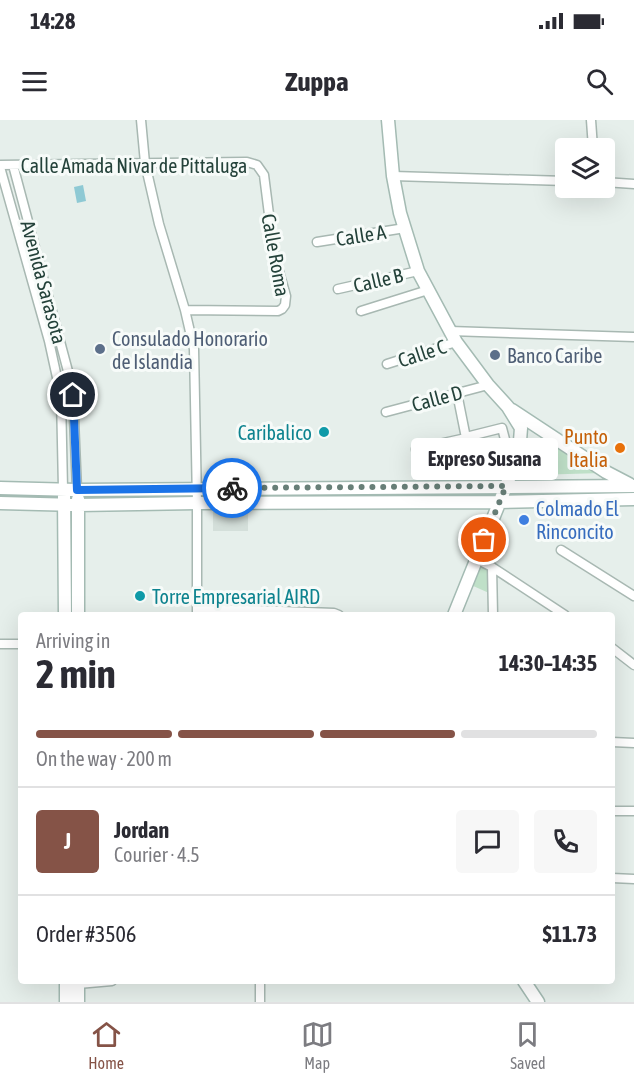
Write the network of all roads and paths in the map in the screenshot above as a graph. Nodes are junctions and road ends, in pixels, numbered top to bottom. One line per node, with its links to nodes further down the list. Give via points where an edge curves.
1 (141, 120): 5 (street)
2 (388, 120): 9 (main road)
3 (591, 120): 4 (street)
4 (592, 138)
5 (145, 163): 6 (street, Calle Amada Nivar de Pittaluga); 8 (street, Calle Amada Nivar de Pittaluga, via 247,162 258,165); 20 (street)
6 (13, 165): 7 (street, Calle Amada Nivar de Pittaluga); 14 (street, Avenida Sarasota)
7 (0, 166): 15 (street, Avenida Sarasota)
8 (264, 175): 20 (street, Calle Roma, via 285,305 278,310)
9 (393, 176): 10 (street); 13 (main road)
10 (555, 181)
11 (615, 182): 12 (street)
12 (634, 183)
13 (405, 228): 16 (street, Calle A); 17 (main road)
14 (33, 238): 15 (street); 24 (street, Avenida Sarasota)
15 (21, 242): 25 (street, Avenida Sarasota)
16 (317, 242)
17 (418, 271): 18 (street, Calle B); 19 (main road)
18 (338, 289)
19 (428, 290): 21 (street, Calle B); 22 (main road)
20 (185, 310): 36 (street, via 194,349)
21 (361, 311)
22 (453, 337): 23 (street, Calle C); 26 (street, Calle C); 27 (main road)
23 (634, 337)
24 (59, 338): 25 (street); 38 (street, Avenida Sarasota, via 73,395)
25 (49, 341): 37 (street, Avenida Sarasota, via 61,396)
26 (387, 364)
27 (488, 385): 28 (street, Calle D); 29 (main road)
28 (457, 393): 30 (street, Calle D); 31 (street)
29 (508, 407): 33 (main road, via 521,428 521,436 519,454); 34 (main road)
30 (386, 412)
31 (463, 438): 32 (street); 32 (street, via 416,449 420,471); 32 (street, via 502,428 510,458)
32 (465, 469)
33 (506, 486): 34 (main road); 36 (main road); 40 (main road)
34 (633, 486)
35 (0, 488): 37 (main road)
36 (196, 488): 38 (main road); 42 (street)
37 (63, 489): 38 (main road); 43 (main road, Avenida Sarasota)
38 (77, 490): 44 (main road, Avenida Sarasota)
39 (634, 499): 40 (main road)
40 (499, 502): 42 (main road); 46 (main road)
41 (0, 503): 43 (main road)
42 (197, 503): 44 (main road); 49 (street)
43 (65, 504): 44 (main road); 50 (main road, Avenida Sarasota)
44 (78, 505): 51 (main road, Avenida Sarasota)
45 (561, 550): 48 (street)
46 (476, 559): 47 (street); 53 (main road)
47 (492, 567): 54 (street); 55 (street)
48 (634, 596)
49 (197, 611): 52 (street)
50 (65, 612)
51 (78, 612)
52 (265, 612)
53 (455, 612)
54 (494, 612)
55 (560, 612)
56 (0, 644): 57 (street)
57 (18, 644)
58 (615, 650): 59 (street)
59 (633, 663)
60 (615, 742): 61 (street)
61 (634, 742)
62 (615, 811): 63 (street)
63 (634, 811)
64 (615, 879): 65 (street)
65 (634, 879)
66 (73, 984): 70 (main road)
67 (74, 984): 71 (main road)
68 (260, 984): 72 (street)
69 (526, 984): 73 (main road)
70 (66, 1002)
71 (78, 1002)
72 (260, 1002)
73 (538, 1002)

